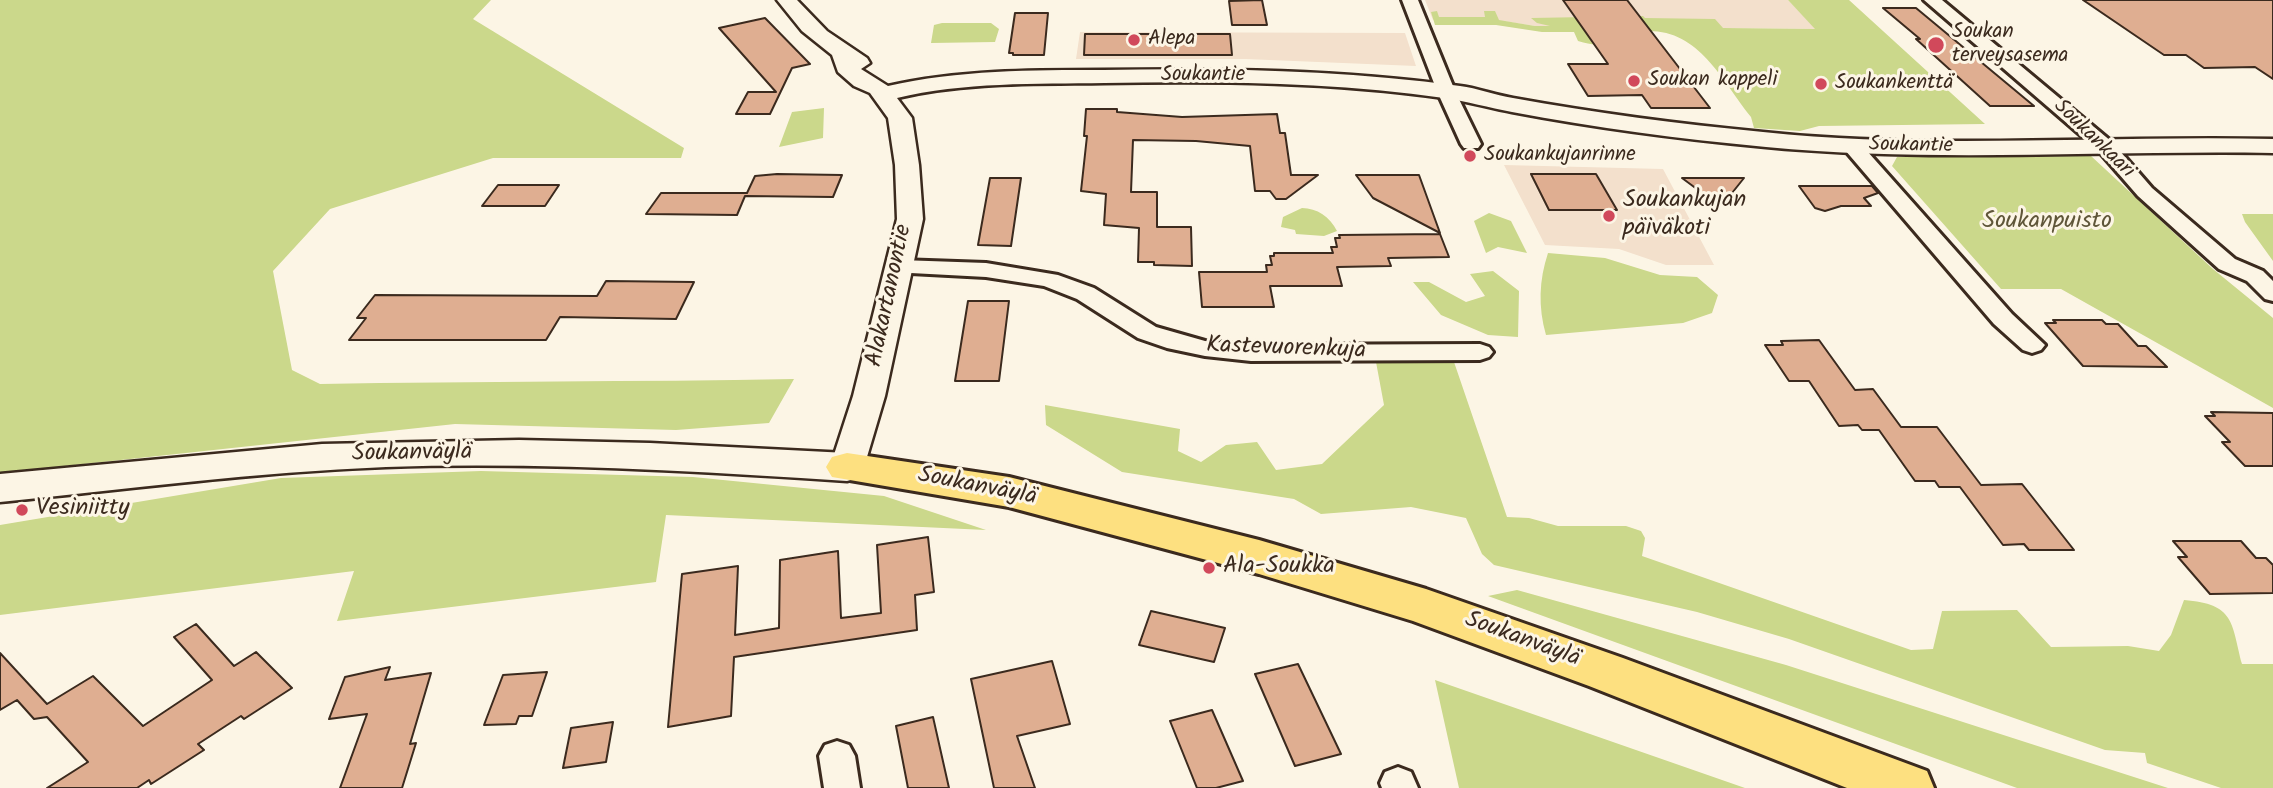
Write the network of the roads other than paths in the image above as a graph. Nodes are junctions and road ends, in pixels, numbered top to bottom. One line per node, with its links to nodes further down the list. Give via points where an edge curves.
1 (787, 0): 4 (street, Alakartanontie, via 842,54 846,67)
2 (1410, 0): 5 (street)
3 (1932, 0): 8 (street, Soukankaari)
4 (881, 91): 5 (street, Soukantie, via 929,93 960,83 1034,77 1253,76 1335,78); 10 (street, Alakartanontie, via 900,118 907,165 910,219)
5 (1446, 91): 6 (street); 7 (street, Soukantie, via 1701,133)
6 (1471, 144)
7 (1852, 146): 8 (street, Soukantie); 13 (street, via 2003,319)
8 (2105, 146): 9 (street, Soukantie); 11 (street, Soukankaari, via 2145,192 2227,264)
9 (2273, 146)
10 (900, 267): 14 (street, Kastevuorenkuja, via 936,266 1045,279 1073,287 1135,327 1175,344 1201,348 1251,353); 15 (street, Alakartanontie)
11 (2264, 276): 12 (street, Soukankaari)
12 (2273, 294)
13 (2032, 345)
14 (1480, 352)
15 (847, 467): 16 (main road, Soukanväylä, via 679,457 322,457); 17 (main road, Soukanväylä, via 1009,492 1259,557 1426,607)
16 (0, 488)
17 (1909, 788)

